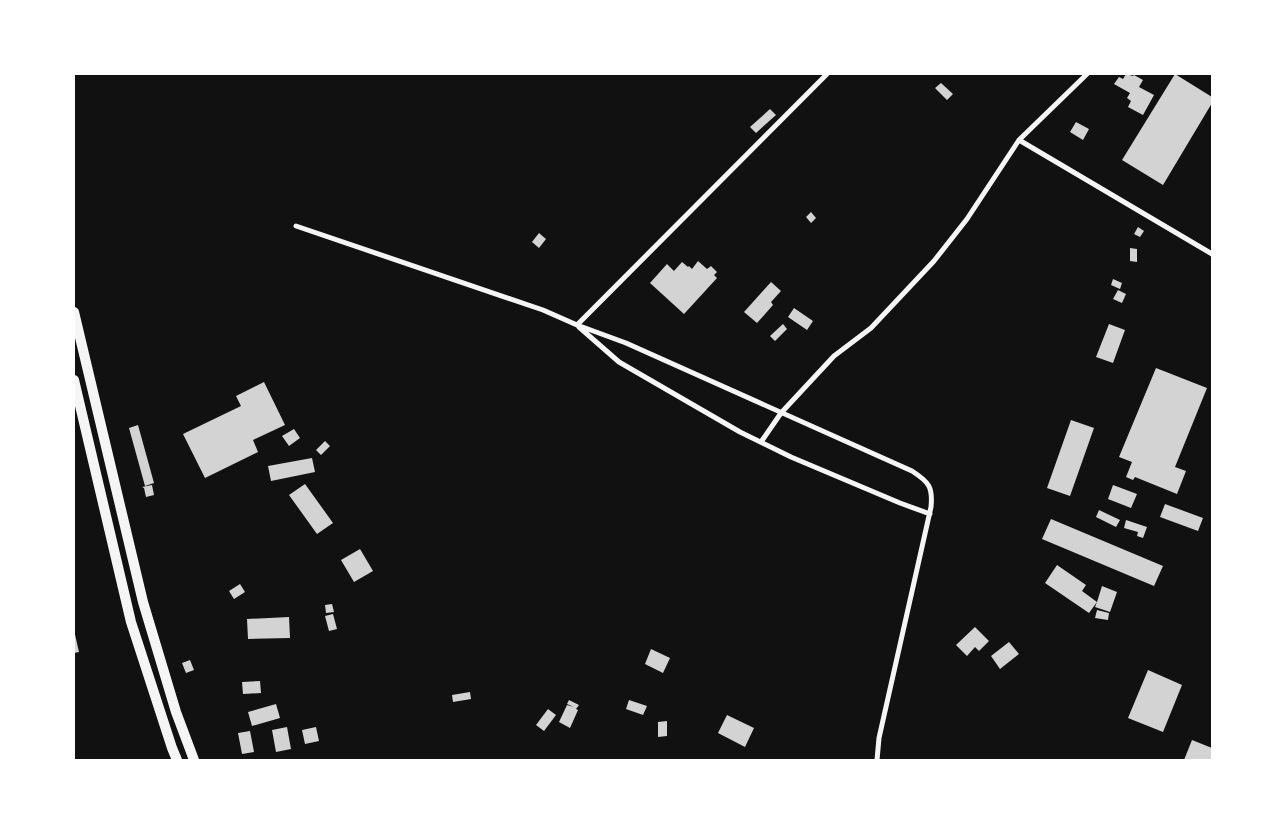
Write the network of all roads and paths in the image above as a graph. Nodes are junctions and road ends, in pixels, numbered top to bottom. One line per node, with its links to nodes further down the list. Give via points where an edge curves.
1 (827, 74): 7 (street)
2 (1087, 74): 3 (street)
3 (1019, 140): 5 (street); 9 (street, via 967,219 934,260 871,328 834,356)
4 (296, 226): 7 (street, via 543,310)
5 (1212, 254)
6 (74, 312): 15 (highway, via 143,602)
7 (577, 325): 9 (street, via 626,343); 10 (street, via 619,362)
8 (74, 380): 12 (highway, via 131,622)
9 (781, 412): 10 (street); 11 (street, via 924,479 932,494)
10 (761, 442): 11 (street)
11 (930, 514): 16 (street, via 879,738)
12 (161, 715): 13 (highway); 14 (highway)
13 (169, 760)
14 (178, 760)
15 (194, 760)
16 (877, 760)

